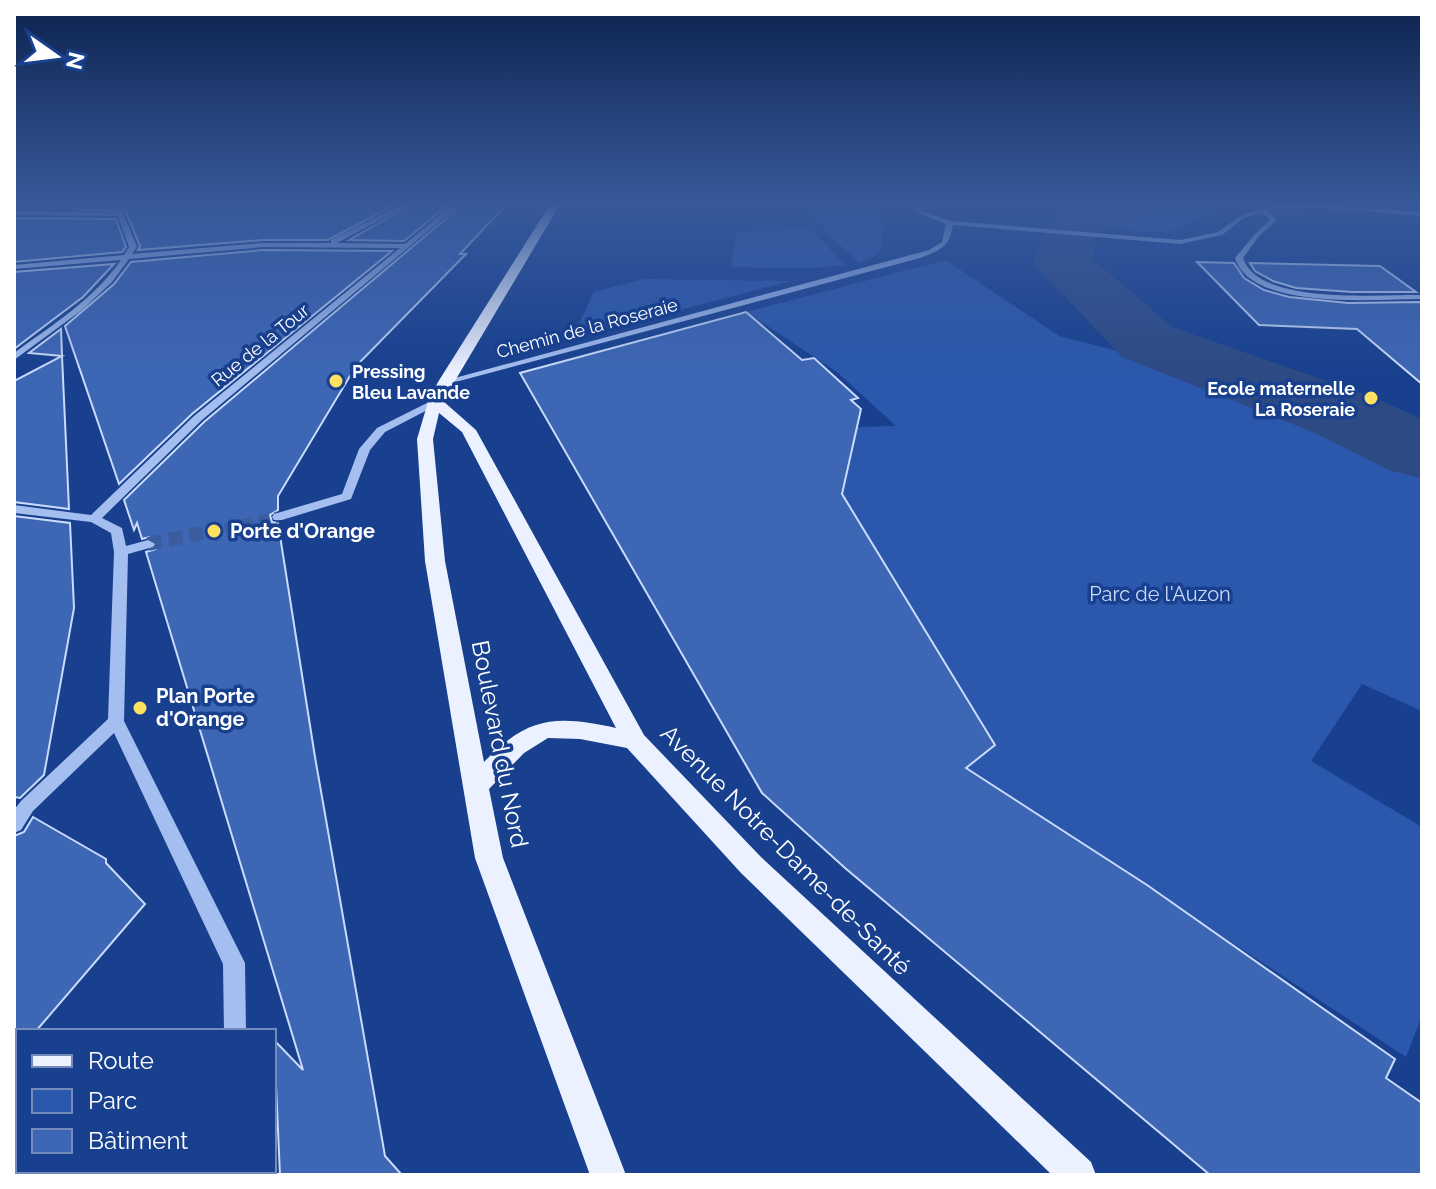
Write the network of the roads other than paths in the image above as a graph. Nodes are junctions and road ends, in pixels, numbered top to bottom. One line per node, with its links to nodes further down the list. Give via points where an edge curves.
1 (77, 261): 7 (street)
2 (124, 261): 9 (street, via 77,311)
3 (388, 261): 14 (street, Rue de la Tour, via 198,418)
4 (520, 261): 10 (main road, Boulevard du Nord)
5 (901, 261): 10 (street, Chemin de la Roseraie)
6 (1240, 261): 8 (street, via 1273,288 1290,293)
7 (14, 267)
8 (1422, 297)
9 (14, 357)
10 (445, 382): 11 (main road, Boulevard du Nord)
11 (435, 402): 13 (street, via 381,430 365,449 347,496); 18 (main road, Avenue Notre-Dame-de-Santé, via 468,430); 19 (main road, Boulevard du Nord, via 425,439 435,561)
12 (14, 509): 14 (street)
13 (278, 517)
14 (94, 519): 16 (street, via 117,531)
15 (148, 544): 16 (street)
16 (121, 552): 17 (street)
17 (116, 721): 20 (street, via 27,806); 21 (street, via 234,963)
18 (635, 741): 19 (main road, via 563,726 536,731 513,746); 23 (main road, Avenue Notre-Dame-de-Santé, via 751,865)
19 (476, 787): 22 (main road, Boulevard du Nord, via 489,858)
20 (14, 825)
21 (235, 1029)
22 (608, 1175)
23 (1078, 1175)

